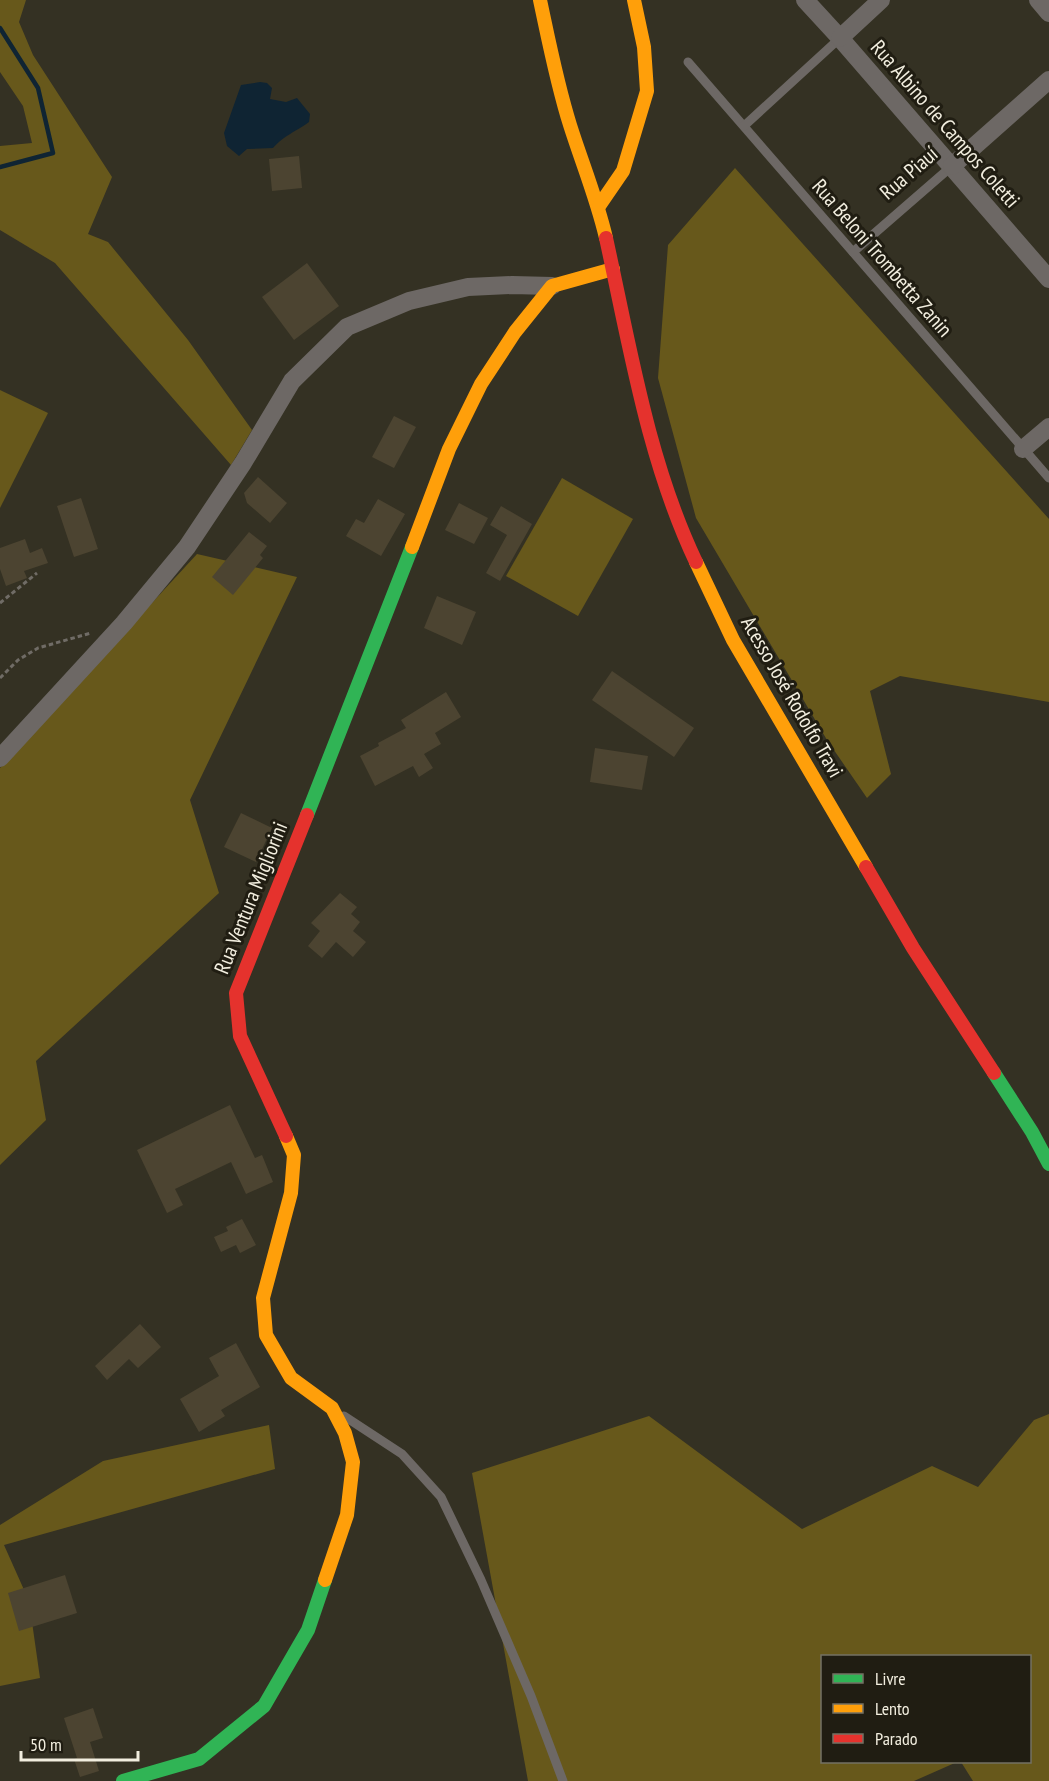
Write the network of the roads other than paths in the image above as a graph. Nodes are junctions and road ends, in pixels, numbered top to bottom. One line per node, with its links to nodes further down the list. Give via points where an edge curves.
1 (540, 0): 12 (main road, Acesso José Rodolfo Travi, via 568,115)
2 (634, 0): 12 (main road, via 644,47 647,91 623,171)
3 (805, 0): 7 (street, Rua Albino de Campos Coletti)
4 (881, 0): 7 (street)
5 (1038, 0): 6 (street)
6 (1049, 12)
7 (840, 38): 10 (lane); 11 (street, Rua Albino de Campos Coletti)
8 (688, 62): 10 (lane, Rua Beloni Trombetta Zanin)
9 (1049, 80): 11 (street, Rua Piauí)
10 (744, 126): 13 (lane, Rua Beloni Trombetta Zanin)
11 (951, 166): 13 (lane, Rua Piauí); 15 (street, Rua Albino de Campos Coletti)
12 (599, 206): 14 (main road, Acesso José Rodolfo Travi)
13 (853, 252): 18 (lane, Rua Beloni Trombetta Zanin)
14 (614, 269): 16 (main road); 21 (main road, Acesso José Rodolfo Travi, via 650,434 682,535 733,640 913,948)
15 (1049, 279)
16 (552, 286): 20 (street, via 468,287 409,301 347,327 292,381 188,547); 22 (main road, Rua Ventura Migliorini, via 481,384 449,449 236,993 240,1036 294,1155 291,1193 263,1298 266,1335 291,1378)
17 (1049, 427): 18 (street)
18 (1023, 449): 19 (lane, Rua Beloni Trombetta Zanin)
19 (1049, 478)
20 (0, 758)
21 (1049, 1164)
22 (332, 1408): 23 (main road, Rua Ventura Migliorini, via 345,1433 353,1462 341,1535 308,1630 264,1706 199,1758); 24 (lane, via 402,1454 441,1497 513,1654)
23 (123, 1781)
24 (563, 1781)

